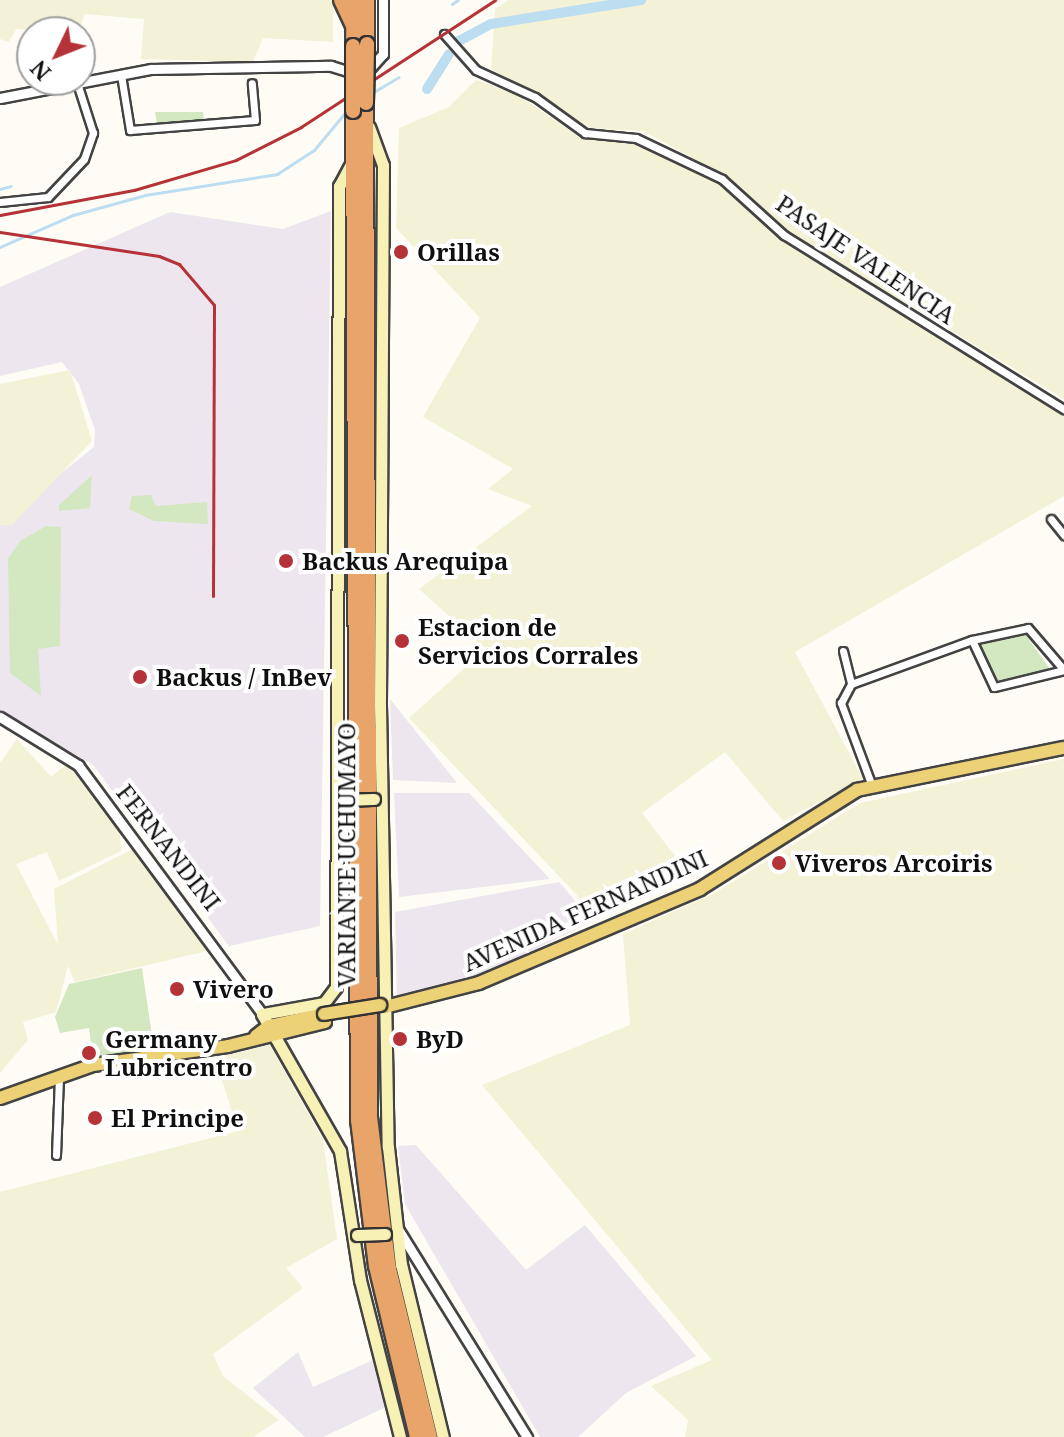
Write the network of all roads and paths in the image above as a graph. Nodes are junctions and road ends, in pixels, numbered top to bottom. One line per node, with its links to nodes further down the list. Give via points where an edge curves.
1 (341, 0): 5 (highway)
2 (354, 0): 5 (highway, VARIANTE UCHUMAYO)
3 (367, 0): 7 (highway, VARIANTE UCHUMAYO)
4 (383, 0): 8 (street, via 383,54 354,78 331,66)
5 (354, 28): 7 (highway, VARIANTE UCHUMAYO)
6 (444, 34): 16 (street, PASAJE VALENCIA, via 476,70 535,97 585,133 636,138 722,179 784,235)
7 (360, 45): 12 (highway, VARIANTE UCHUMAYO, bridge)
8 (121, 75): 9 (street); 10 (street, via 130,130 255,120)
9 (96, 81)
10 (252, 83)
11 (81, 96): 15 (street, via 93,133 84,159 48,197)
12 (360, 107): 13 (highway, VARIANTE UCHUMAYO); 14 (highway, VARIANTE UCHUMAYO)
13 (367, 123): 25 (main road, VARIANTE UCHUMAYO, via 383,165); 36 (highway, VARIANTE UCHUMAYO, via 370,1117 389,1269)
14 (354, 157): 26 (main road, VARIANTE UCHUMAYO, via 339,186); 35 (highway, VARIANTE UCHUMAYO, via 358,1120 376,1266)
15 (0, 202)
16 (1064, 409)
17 (1051, 519): 18 (street)
18 (1064, 535)
19 (972, 640): 19 (street, via 994,687 1064,670 1028,628); 21 (street)
20 (843, 651): 21 (street)
21 (851, 684): 24 (street, via 841,703)
22 (0, 717): 28 (street, FERNANDINI, via 78,765)
23 (1064, 748): 24 (main road, AVENIDA FERNANDINI)
24 (872, 786): 27 (main road, AVENIDA FERNANDINI, via 844,796 700,889 479,983)
25 (378, 803): 26 (main road, bridge); 27 (main road, VARIANTE UCHUMAYO)
26 (338, 804): 28 (main road, VARIANTE UCHUMAYO, via 335,993)
27 (382, 1008): 28 (main road, AVENIDA FERNANDINI, bridge); 32 (main road, VARIANTE UCHUMAYO)
28 (268, 1025): 29 (main road, via 251,1041); 33 (main road, via 340,1151)
29 (59, 1077): 30 (main road); 31 (street)
30 (0, 1098)
31 (56, 1155)
32 (396, 1227): 33 (main road, bridge, via 385,1234); 37 (main road, VARIANTE UCHUMAYO); 38 (street)
33 (354, 1233): 34 (main road)
34 (400, 1437)
35 (417, 1437)
36 (430, 1437)
37 (443, 1437)
38 (527, 1437)

